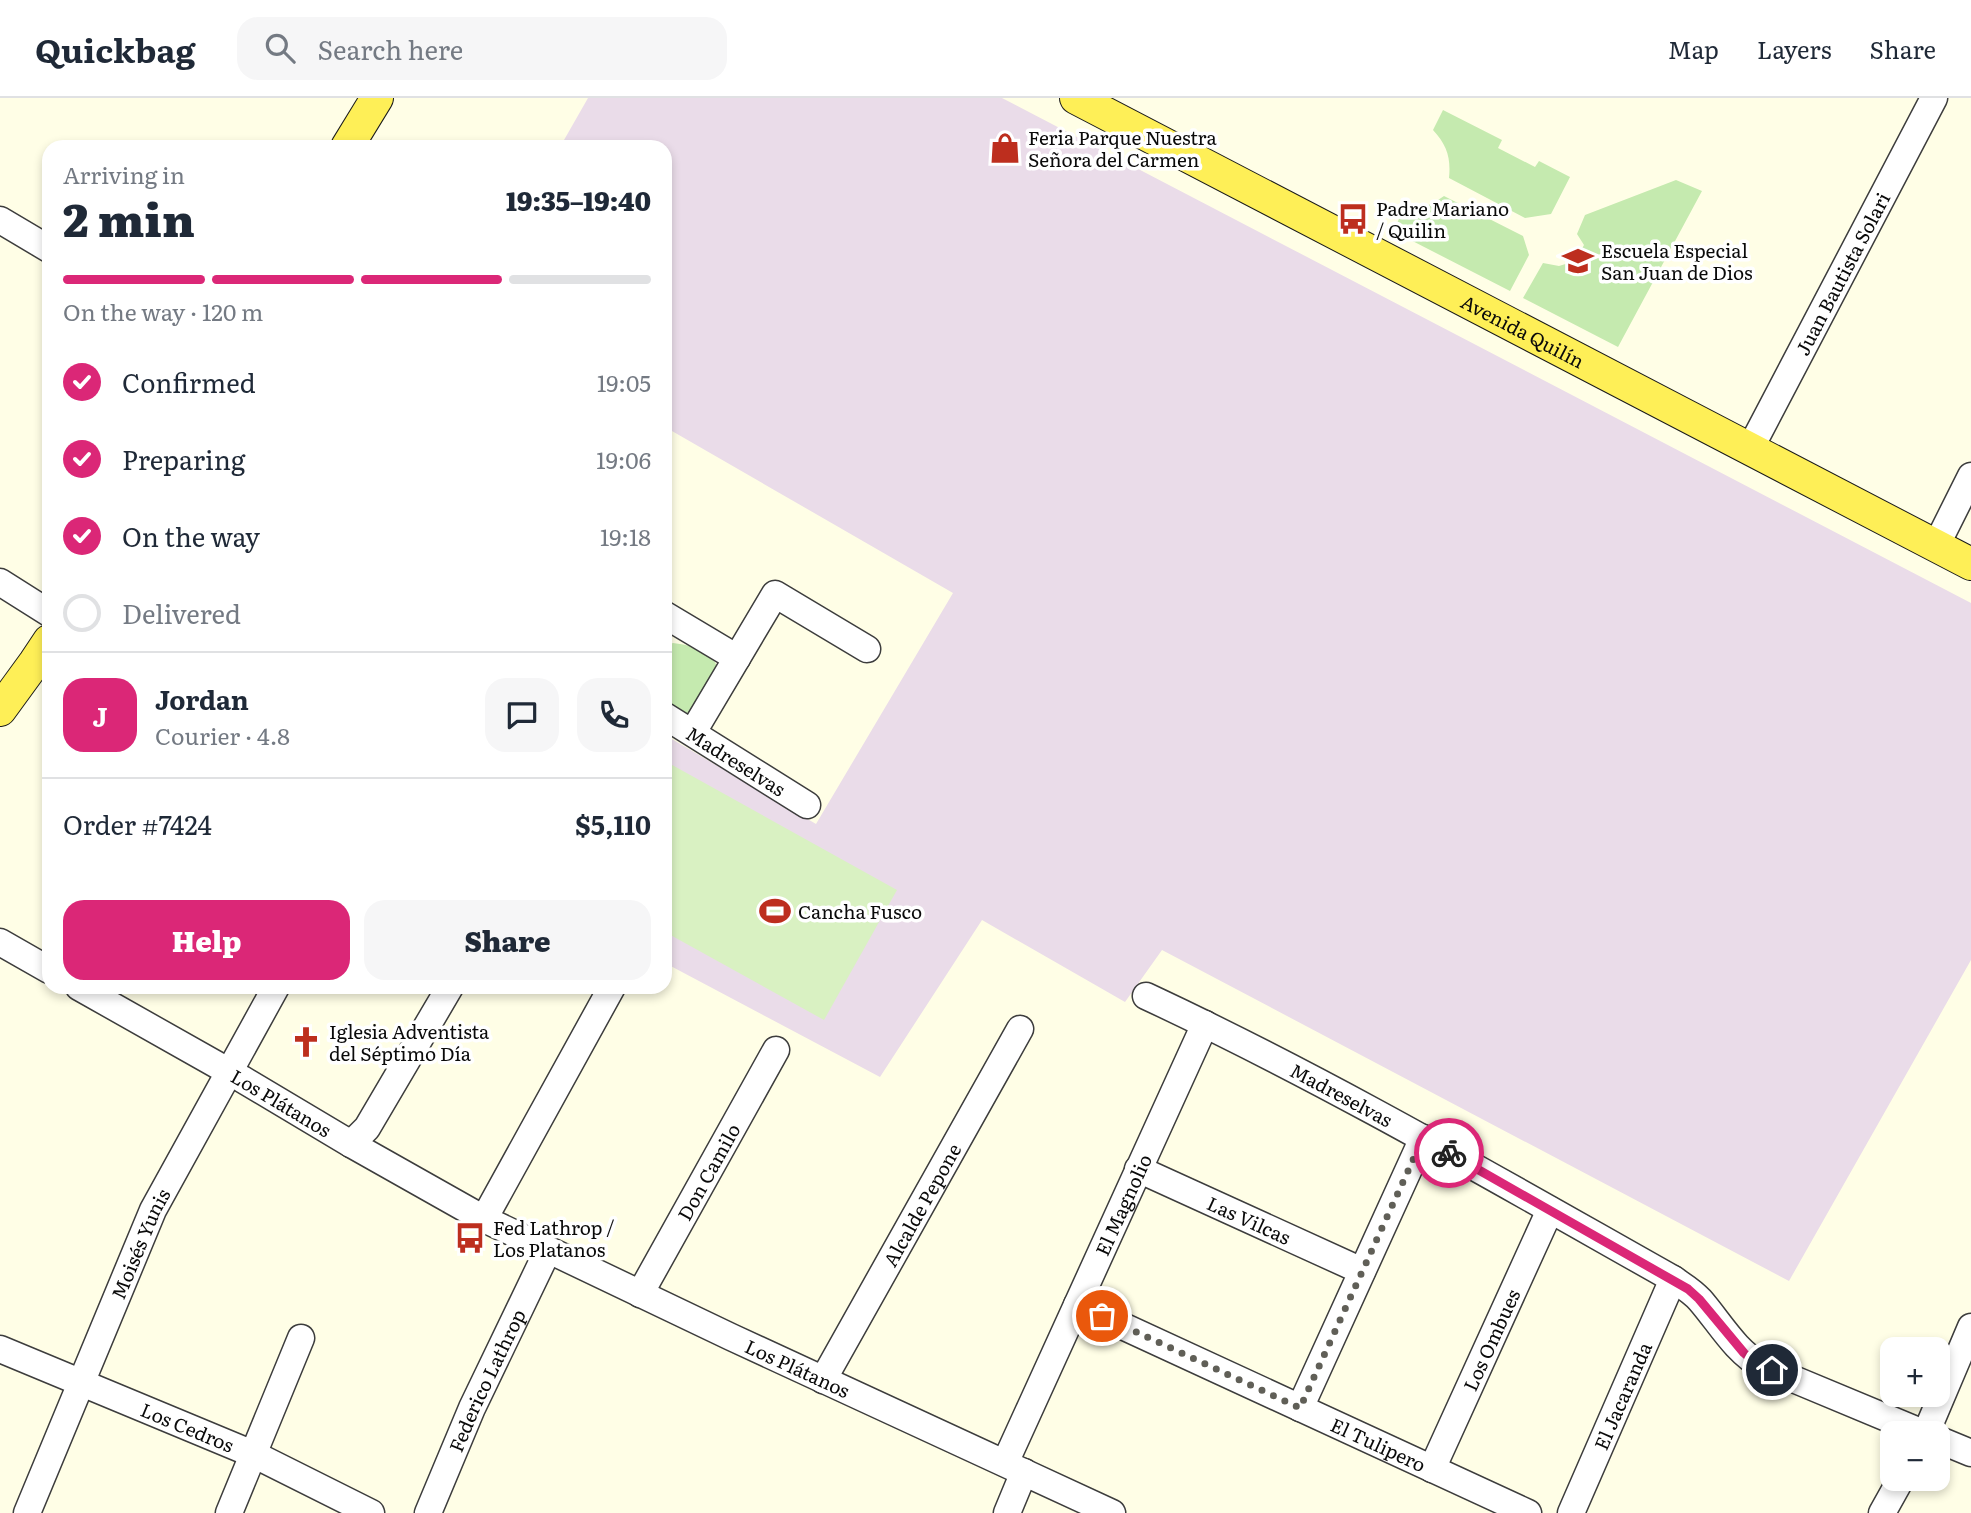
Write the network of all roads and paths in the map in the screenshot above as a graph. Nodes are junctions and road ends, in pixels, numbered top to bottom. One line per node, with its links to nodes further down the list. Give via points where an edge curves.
1 (377, 98): 4 (main road)
2 (1076, 98): 7 (main road, Avenida Quilín)
3 (1934, 98): 7 (street, Juan Bautista Solari)
4 (351, 140)
5 (0, 220): 6 (street)
6 (42, 245)
7 (1749, 449): 9 (main road, Avenida Quilín)
8 (1971, 476): 9 (street)
9 (1936, 546): 10 (main road, Avenida Quilín)
10 (1971, 564)
11 (0, 582): 12 (street)
12 (42, 609)
13 (672, 621): 16 (street)
14 (867, 649): 16 (street, via 775,594)
15 (42, 651): 17 (main road)
16 (737, 658): 19 (street)
17 (0, 710)
18 (672, 720): 19 (street, Madreselvas)
19 (693, 732): 20 (street, Madreselvas)
20 (807, 804)
21 (0, 942): 22 (street)
22 (42, 966)
23 (91, 994): 31 (street, Los Plátanos)
24 (272, 994): 31 (street, Moisés Yunis)
25 (446, 994): 33 (street, via 367,1128)
26 (608, 994): 36 (street)
27 (1146, 996): 28 (street, Madreselvas)
28 (1205, 1024): 32 (street, Madreselvas); 34 (street, El Magnolio)
29 (1020, 1029): 45 (street, Alcalde Pepone)
30 (776, 1050): 40 (street, Don Camilo)
31 (229, 1072): 33 (street, Los Plátanos); 46 (street, Moisés Yunis, via 153,1210)
32 (1423, 1138): 35 (street, Madreselvas); 38 (street)
33 (351, 1144): 36 (street, Los Plátanos)
34 (1138, 1169): 38 (street, Las Vilcas); 41 (street, El Magnolio)
35 (1550, 1210): 39 (street, Madreselvas); 54 (street, Los Ombues)
36 (484, 1219): 37 (street, Los Plátanos)
37 (548, 1250): 40 (street, Los Plátanos); 59 (street, Federico Lathrop, via 472,1408)
38 (1362, 1271): 47 (street)
39 (1673, 1279): 48 (street, Madreselvas, via 1699,1299 1753,1361); 63 (street, El Jacaranda)
40 (640, 1294): 45 (street, Los Plátanos)
41 (1077, 1305): 47 (street, El Tulipero); 53 (street, El Magnolio)
42 (1971, 1327): 49 (street)
43 (301, 1338): 52 (street)
44 (0, 1349): 46 (street, Los Cedros)
45 (822, 1380): 53 (street, Los Plátanos)
46 (80, 1382): 52 (street, Los Cedros); 56 (street, Moisés Yunis)
47 (1300, 1408): 54 (street, El Tulipero)
48 (1896, 1421)
49 (1930, 1421)
50 (1950, 1444): 51 (street)
51 (1971, 1452)
52 (253, 1454): 57 (street); 58 (street, Los Cedros)
53 (1014, 1468): 60 (street, El Magnolio); 61 (street, Los Plátanos)
54 (1432, 1469): 62 (street, El Tulipero)
55 (1894, 1491): 64 (street)
56 (27, 1513)
57 (229, 1513)
58 (371, 1513)
59 (428, 1513)
60 (1007, 1513)
61 (1112, 1513)
62 (1528, 1513)
63 (1570, 1513)
64 (1882, 1513)

